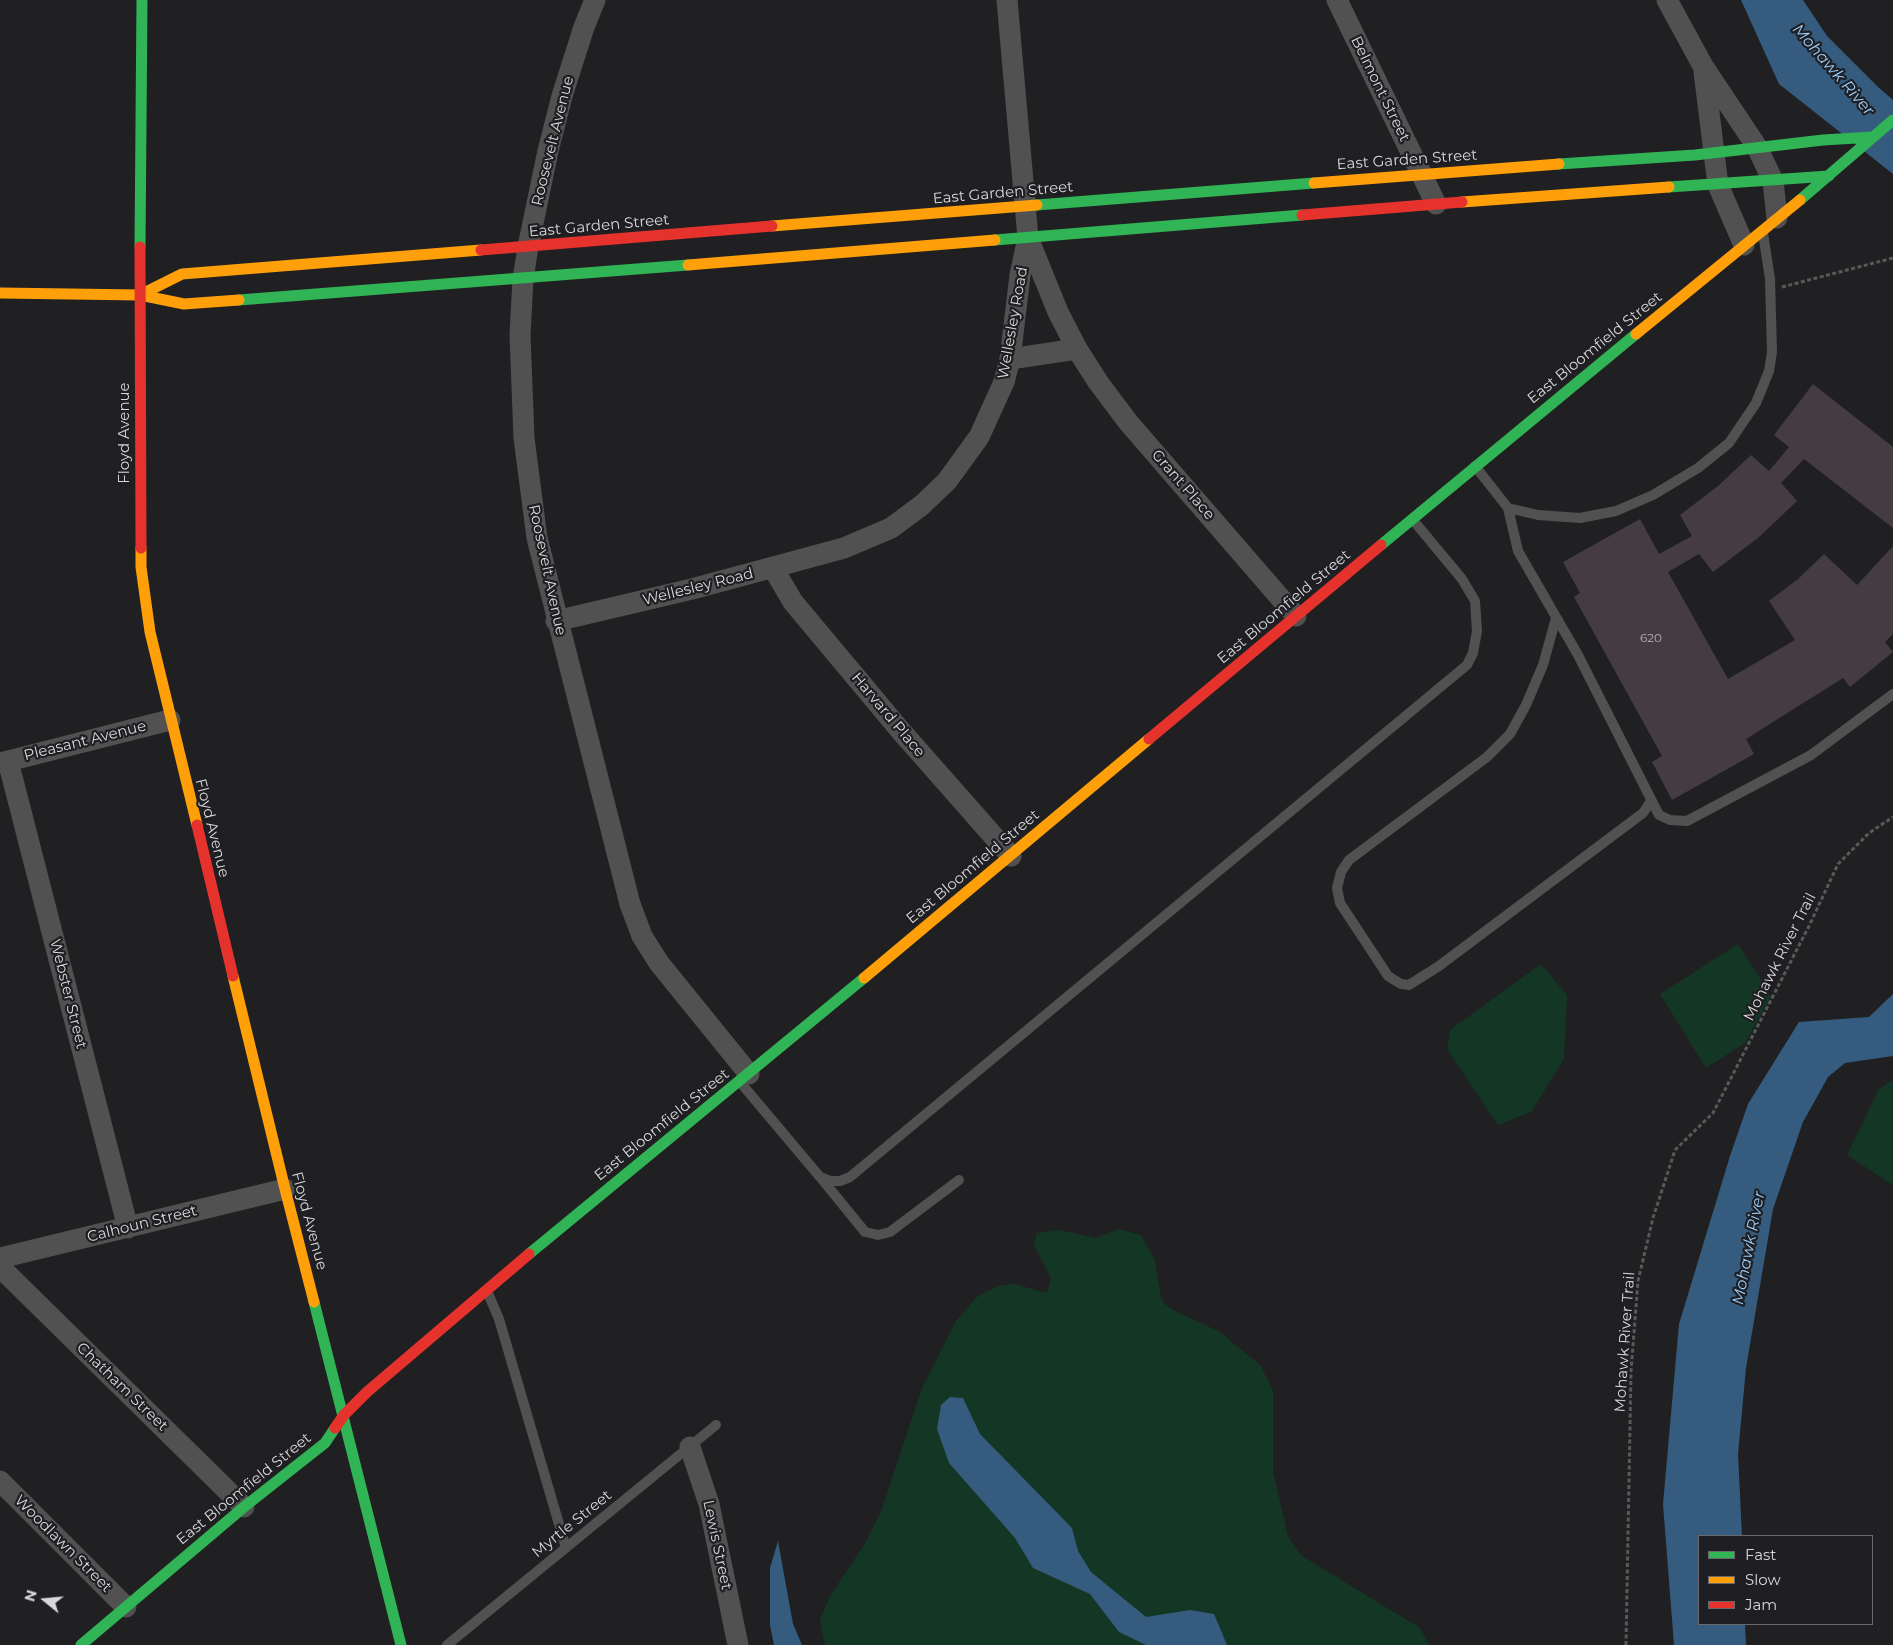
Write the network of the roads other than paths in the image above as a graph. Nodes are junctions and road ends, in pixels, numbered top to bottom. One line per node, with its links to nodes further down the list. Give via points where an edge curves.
1 (142, 0): 23 (street, Floyd Avenue)
2 (595, 0): 20 (street, Roosevelt Avenue, via 562,96)
3 (1007, 0): 16 (street, Wellesley Road)
4 (1337, 0): 11 (street, Belmont Street)
5 (1667, 0): 6 (street)
6 (1703, 66): 9 (street); 10 (street)
7 (1893, 120): 8 (street, East Bloomfield Street)
8 (1873, 137): 9 (street, East Garden Street); 12 (street, East Bloomfield Street)
9 (1757, 147): 10 (street, East Garden Street); 13 (street)
10 (1713, 153): 11 (street, East Garden Street); 14 (street)
11 (1422, 174): 15 (street, Belmont Street); 16 (street, East Garden Street)
12 (1830, 176): 13 (street, East Garden Street); 17 (street, East Bloomfield Street)
13 (1773, 181): 14 (street, East Garden Street); 17 (street)
14 (1718, 185): 15 (street, East Garden Street); 19 (street)
15 (1436, 204): 18 (street, East Garden Street)
16 (1026, 206): 18 (street, Wellesley Road); 20 (street, East Garden Street)
17 (1770, 224): 19 (street, East Bloomfield Street); 27 (lane, via 1772,352 1769,371 1756,403 1729,443 1698,468 1653,495 1616,511 1580,518 1538,515)
18 (1028, 238): 21 (street, East Garden Street); 24 (street, Grant Place); 25 (street, Wellesley Road)
19 (1744, 245): 26 (street, East Bloomfield Street)
20 (528, 247): 21 (street, Roosevelt Avenue); 23 (street, East Garden Street, via 182,274)
21 (523, 280): 23 (street, East Garden Street, via 184,304); 32 (street, Roosevelt Avenue, via 520,336 524,438 536,538)
22 (0, 292): 23 (street, East Garden Street)
23 (140, 295): 34 (street, Floyd Avenue, via 141,567 150,632)
24 (1077, 349): 25 (street); 30 (street, Grant Place, via 1128,422)
25 (1010, 359): 29 (street, Wellesley Road, via 1004,382 979,437 946,481 922,505 891,528 844,548)
26 (1475, 466): 27 (lane); 28 (street, East Bloomfield Street)
27 (1508, 508): 31 (lane, via 1518,551)
28 (1412, 519): 30 (street, East Bloomfield Street); 39 (lane, via 1462,579 1475,601 1477,631 1467,666 850,1177 840,1181)
29 (773, 568): 32 (street, Wellesley Road); 37 (street, Harvard Place, via 793,602)
30 (1296, 616): 37 (street, East Bloomfield Street)
31 (1556, 618): 36 (lane); 36 (lane, via 1543,665 1510,734 1487,757 1349,860 1341,872 1337,888 1340,903 1388,976 1409,985 1643,814)
32 (556, 621): 38 (street, Roosevelt Avenue, via 630,904 642,936)
33 (1893, 694): 36 (lane, via 1810,755 1687,821 1658,815)
34 (170, 720): 35 (street, Pleasant Avenue); 41 (street, Floyd Avenue)
35 (4, 762): 42 (street, Webster Street)
36 (1651, 801)
37 (1011, 856): 38 (street, East Bloomfield Street)
38 (744, 1078): 39 (lane); 45 (street, East Bloomfield Street)
39 (820, 1178): 40 (lane, via 865,1232 878,1236 890,1232)
40 (959, 1180)
41 (285, 1189): 42 (street, Calhoun Street); 46 (street, Floyd Avenue)
42 (128, 1228): 43 (street, Calhoun Street)
43 (0, 1258)
44 (0, 1267): 50 (street, Chatham Street)
45 (487, 1289): 46 (street, East Bloomfield Street); 51 (lane, via 499,1319)
46 (344, 1415): 50 (street, East Bloomfield Street, via 325,1443); 54 (street, Floyd Avenue)
47 (716, 1425): 48 (lane, Myrtle Street)
48 (690, 1447): 51 (lane, Myrtle Street); 56 (street, Lewis Street, via 709,1504)
49 (0, 1481): 52 (street, Woodlawn Street)
50 (244, 1507): 52 (street, East Bloomfield Street)
51 (566, 1548): 55 (lane, Myrtle Street)
52 (126, 1607): 53 (street, East Bloomfield Street)
53 (81, 1645)
54 (402, 1645)
55 (447, 1645)
56 (738, 1645)

